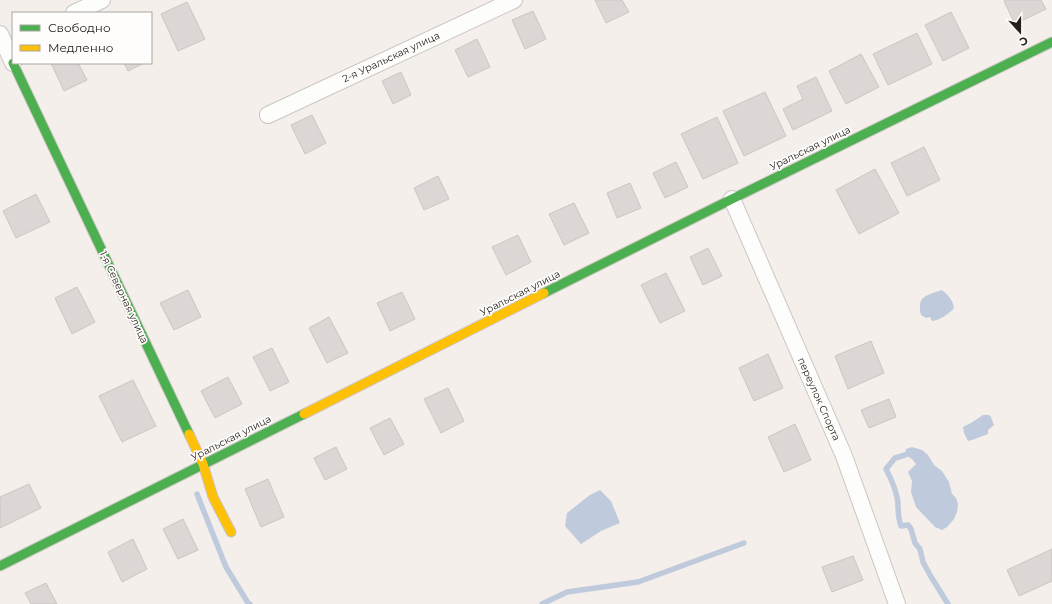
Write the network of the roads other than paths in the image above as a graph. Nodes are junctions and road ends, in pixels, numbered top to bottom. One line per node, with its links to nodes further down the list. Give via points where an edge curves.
1 (102, 0): 3 (street)
2 (514, 0): 8 (street, 2-я Уральская улица)
3 (76, 12)
4 (4, 42): 6 (street, 1-я Северная улица)
5 (1052, 42): 9 (main road, Уральская улица)
6 (12, 61)
7 (13, 64): 10 (main road, 1-я Северная улица)
8 (268, 115)
9 (732, 199): 10 (main road, Уральская улица); 13 (street, переулок Спорта, via 844,456)
10 (203, 464): 11 (main road, 1-я Северная улица, via 213,497); 12 (main road, Уральская улица)
11 (231, 532)
12 (0, 566)
13 (897, 604)

